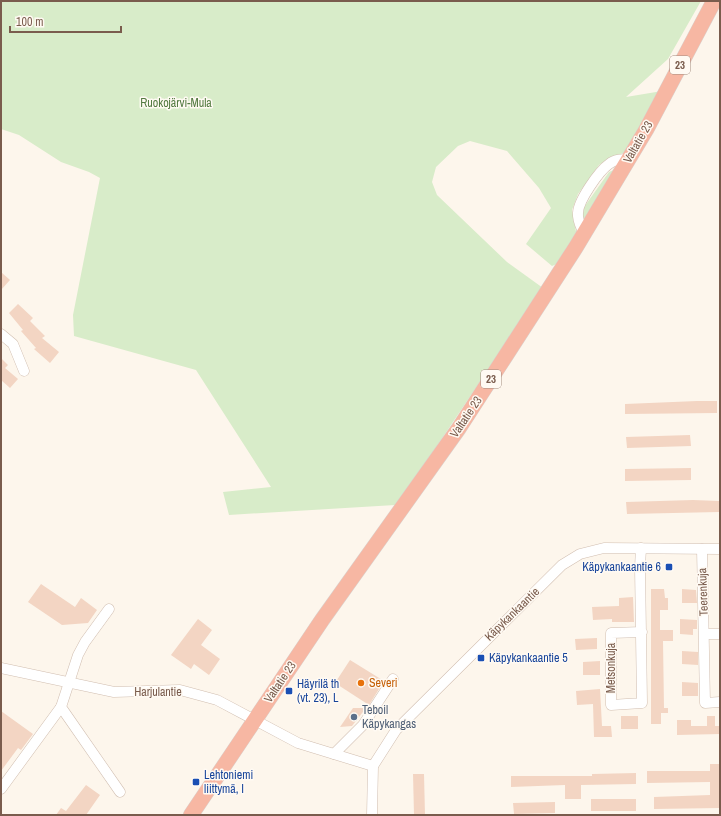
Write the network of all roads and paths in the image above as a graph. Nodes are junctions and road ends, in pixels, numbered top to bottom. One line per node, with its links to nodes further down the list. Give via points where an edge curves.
1 (714, 1): 16 (highway, Valtatie 23 / 23, via 630,159 584,234 459,428)
2 (1, 334): 3 (street, via 13,344)
3 (24, 370)
4 (641, 548): 5 (street, Käpykankaantie); 8 (street, Metsonkuja); 18 (street, Käpykankaantie, via 604,548 580,554 562,565 396,730)
5 (702, 549): 6 (street, Käpykankaantie); 9 (street, Teerenkuja)
6 (720, 549)
7 (109, 610): 13 (street, via 85,642)
8 (642, 632): 8 (street, Metsonkuja, via 642,703 612,705 611,633)
9 (705, 634): 10 (street); 14 (street, Teerenkuja, via 705,703)
10 (720, 634)
11 (1, 668): 13 (street, Harjulantie)
12 (393, 679): 17 (street, via 363,725)
13 (67, 684): 15 (street); 16 (street, Harjulantie, via 114,692 180,690 217,700)
14 (720, 702)
15 (61, 707): 19 (street); 20 (street)
16 (254, 719): 17 (street, Harjulantie, via 298,743); 21 (highway, Valtatie 23 / 23)
17 (334, 754): 18 (street, Harjulantie)
18 (373, 766): 22 (street)
19 (1, 789)
20 (120, 792)
21 (191, 815)
22 (372, 815)

